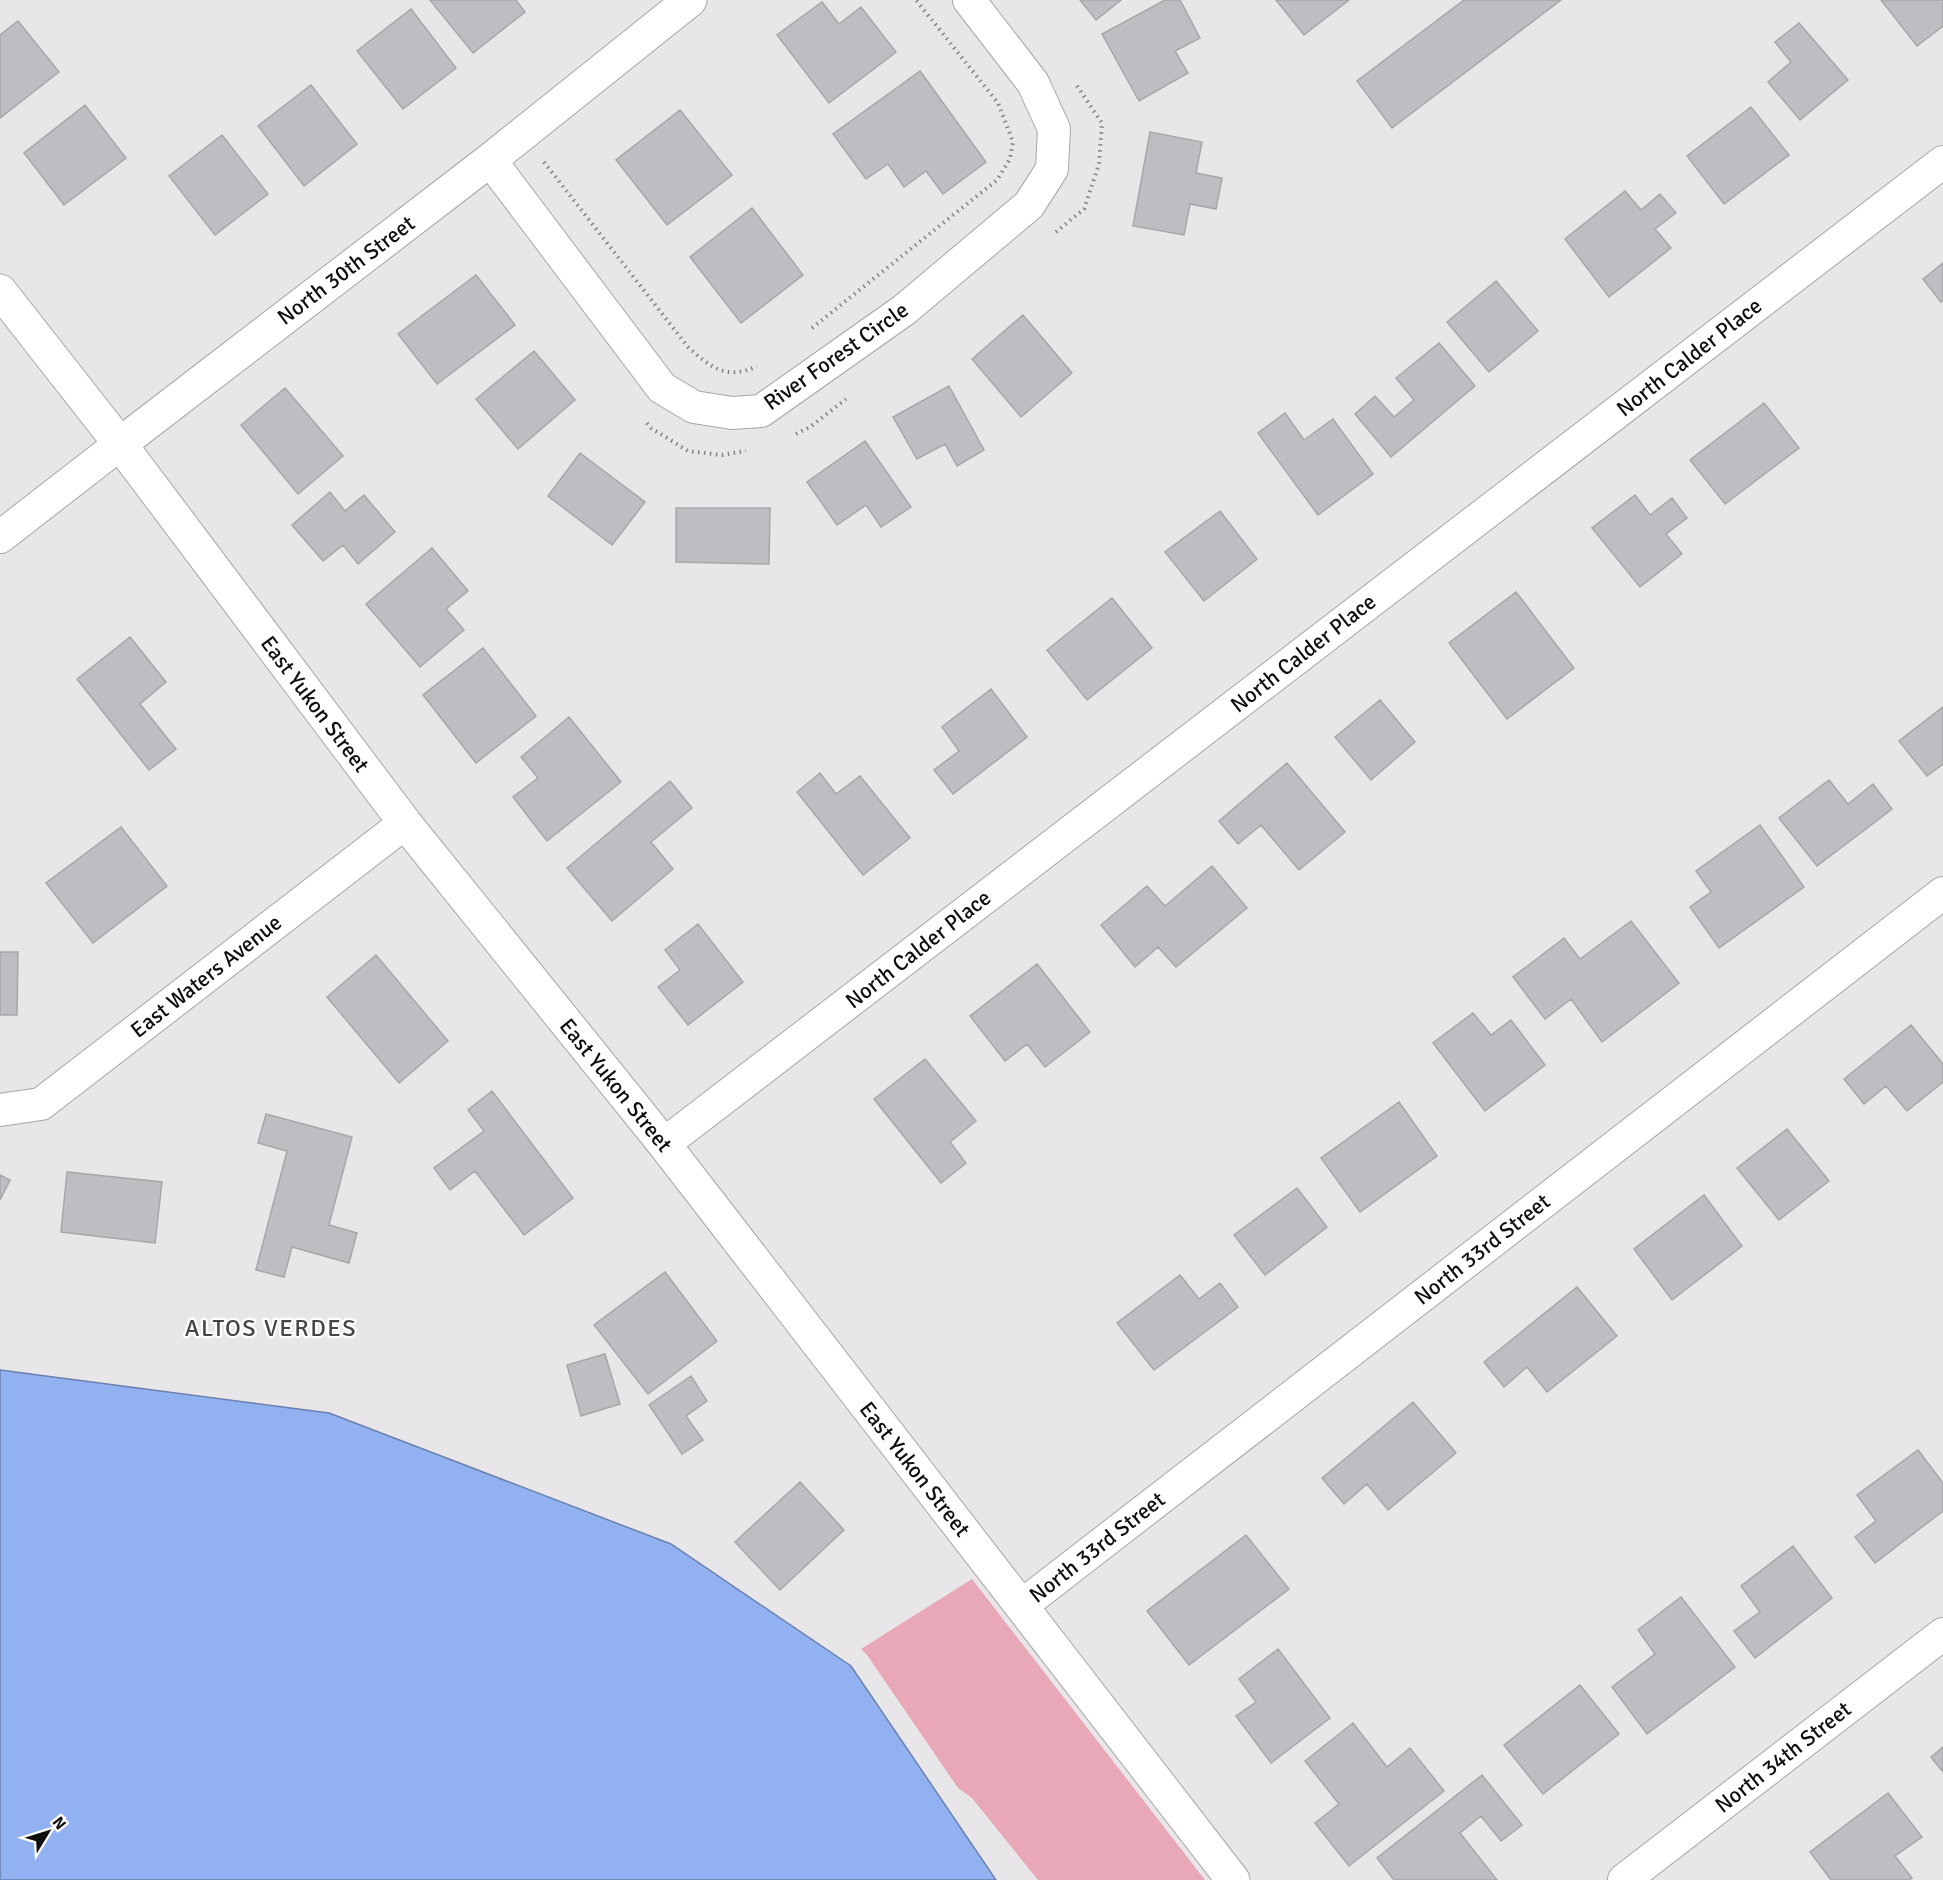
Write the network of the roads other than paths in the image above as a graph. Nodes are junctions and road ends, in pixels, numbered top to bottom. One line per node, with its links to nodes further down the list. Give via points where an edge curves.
1 (690, 0): 3 (street, North 30th Street)
2 (969, 0): 3 (street, River Forest Circle, via 1033,83 1054,129 1052,169 1029,205 904,310 761,411 732,413 694,407 662,388)
3 (490, 160): 6 (street, North 30th Street)
4 (1943, 162): 11 (street, North Calder Place)
5 (0, 291): 6 (street, East Yukon Street)
6 (120, 444): 7 (street, North 30th Street); 8 (street, East Yukon Street)
7 (0, 537)
8 (405, 823): 10 (street, East Waters Avenue, via 41,1104); 11 (street, East Yukon Street)
9 (1943, 894): 12 (street, North 33rd Street)
10 (0, 1110)
11 (664, 1144): 12 (street, East Yukon Street)
12 (1021, 1606): 14 (street, East Yukon Street)
13 (1943, 1634): 15 (street, North 34th Street)
14 (1233, 1880)
15 (1624, 1880)

